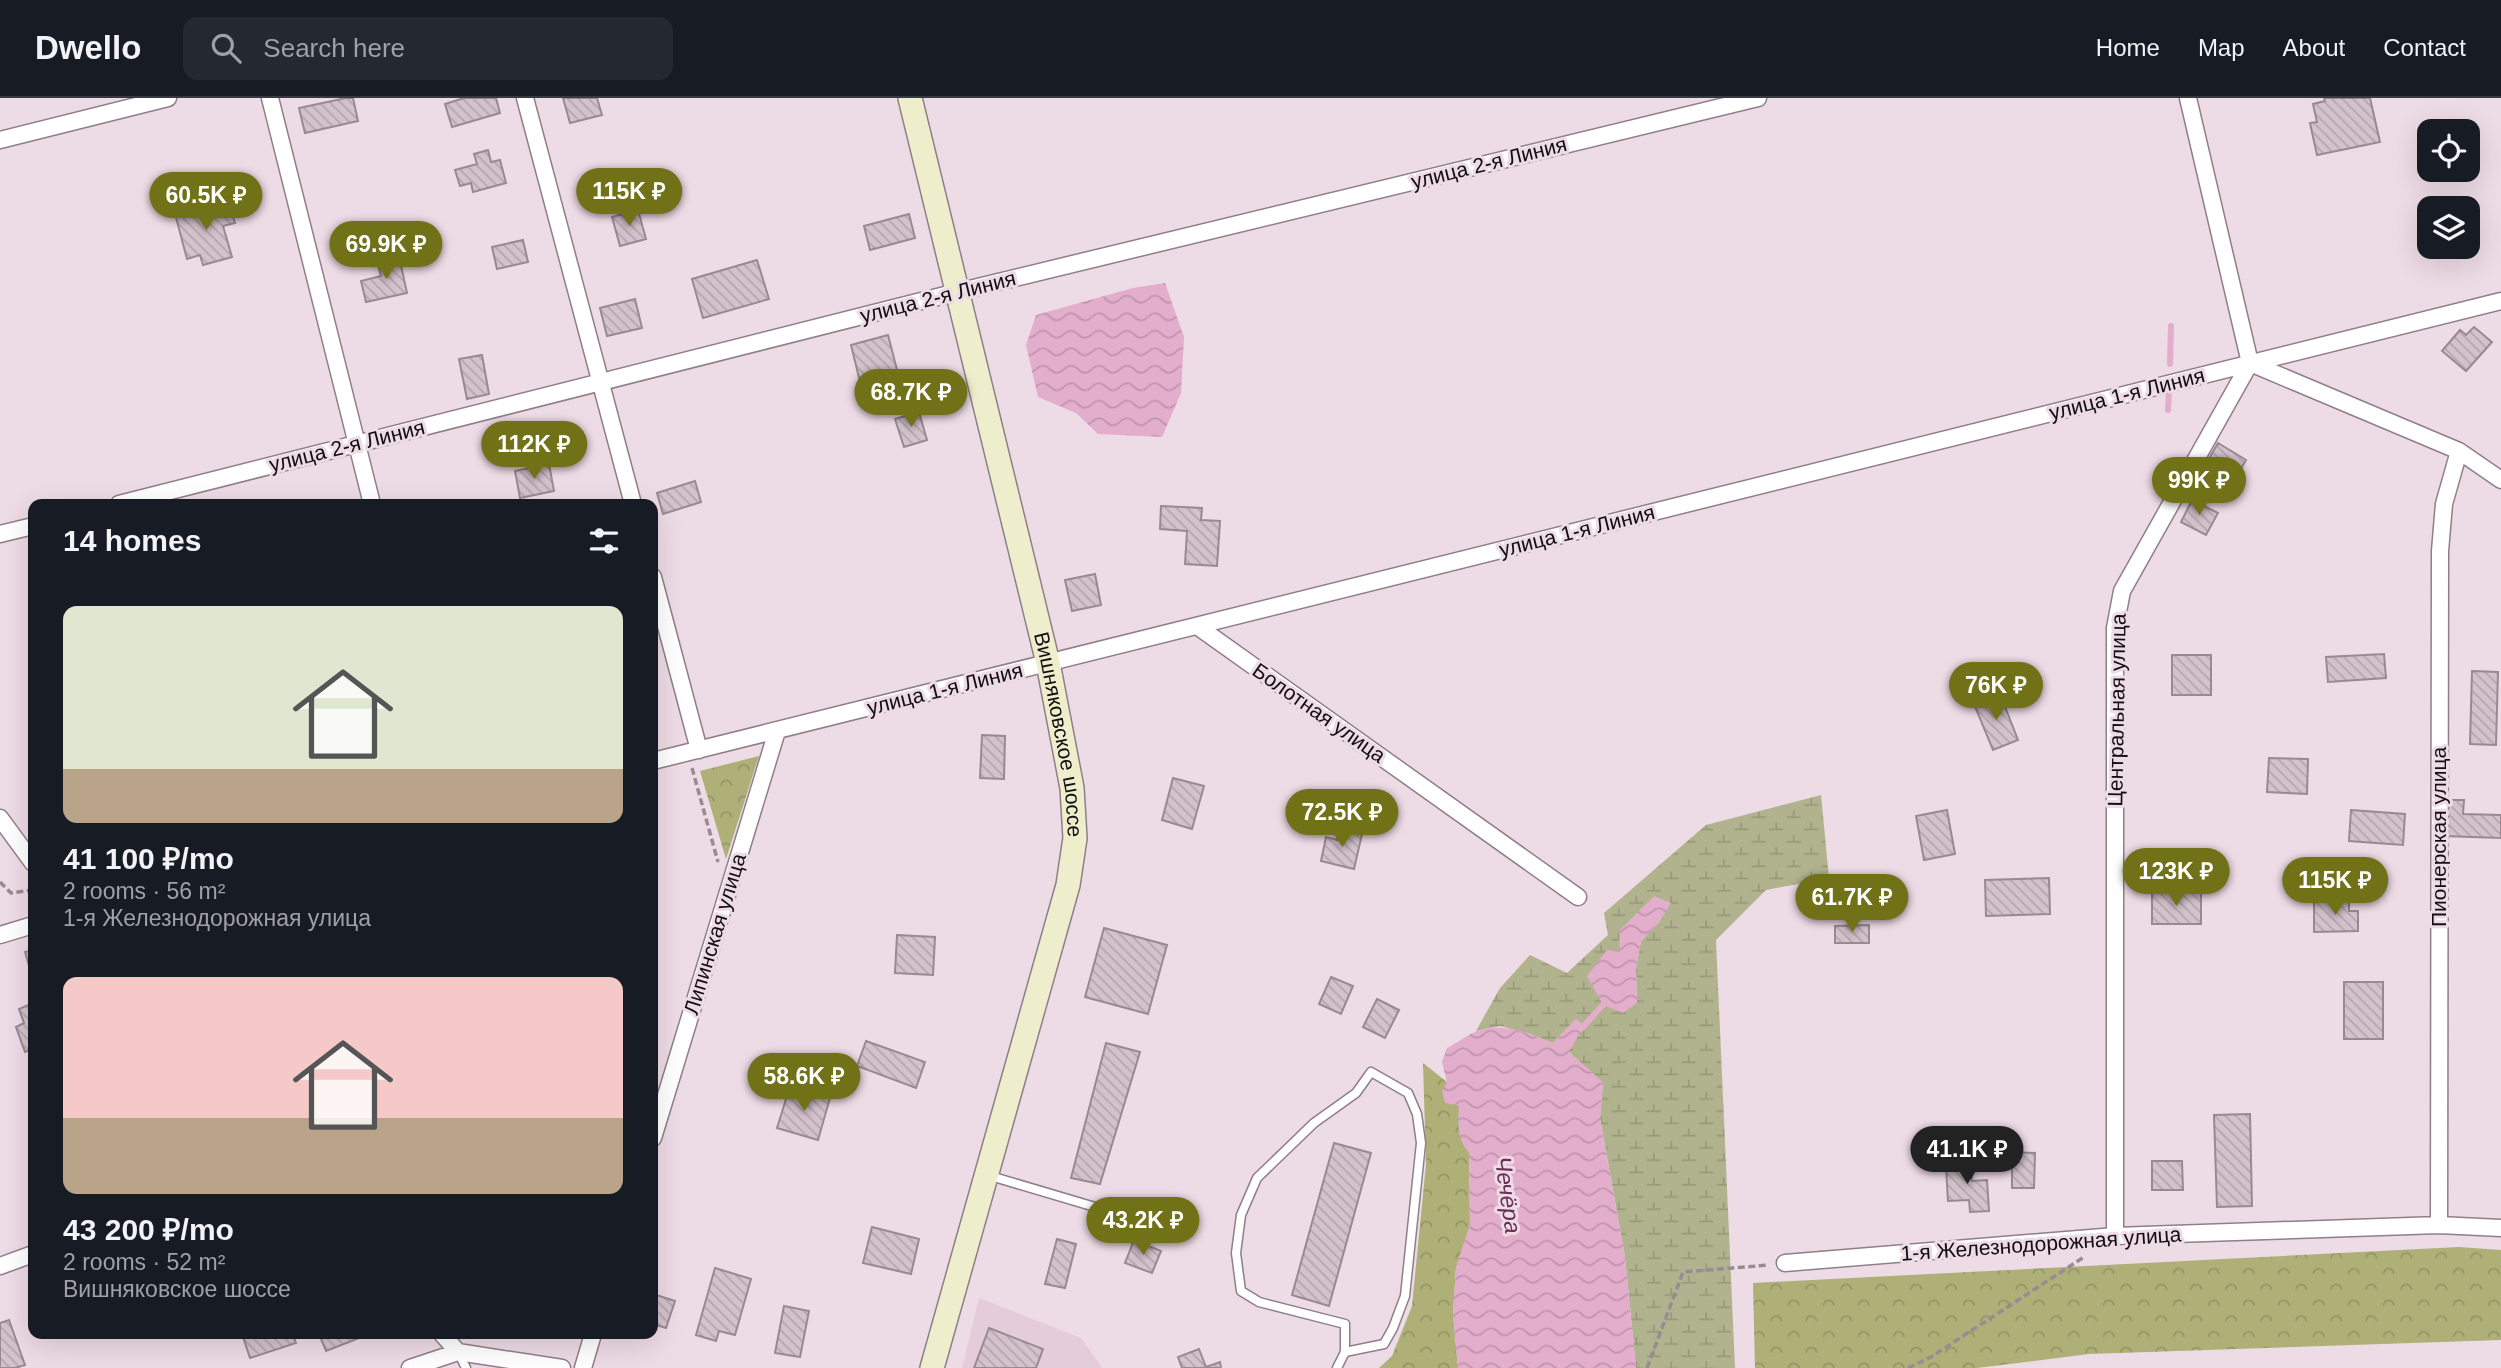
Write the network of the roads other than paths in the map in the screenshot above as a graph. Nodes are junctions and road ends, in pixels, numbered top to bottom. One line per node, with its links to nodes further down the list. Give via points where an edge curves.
1 (167, 98): 7 (street)
2 (270, 98): 12 (street)
3 (525, 98): 11 (street)
4 (910, 98): 8 (street, Вишняковское шоссе)
5 (1758, 98): 8 (street, улица 2-я Линия)
6 (2188, 98): 10 (street)
7 (0, 140)
8 (957, 292): 11 (street, улица 2-я Линия); 22 (street, Вишняковское шоссе)
9 (2501, 301): 10 (street, улица 1-я Линия)
10 (2250, 363): 13 (street); 21 (street, улица 1-я Линия); 36 (street, Центральная улица, via 2122,591 2115,628)
11 (601, 382): 12 (street, улица 2-я Линия); 17 (street)
12 (357, 444): 15 (street, улица 2-я Линия); 16 (street)
13 (2459, 451): 14 (street); 34 (street, Пионерская улица, via 2444,504 2440,551)
14 (2501, 481)
15 (139, 499)
16 (371, 499)
17 (632, 499)
18 (28, 527): 19 (street)
19 (0, 534)
20 (658, 598): 24 (street)
21 (1197, 626): 22 (street, улица 1-я Линия); 28 (street, Болотная улица)
22 (1048, 663): 23 (street, улица 1-я Линия); 32 (street, Вишняковское шоссе, via 1072,788 1073,859)
23 (777, 731): 24 (street, улица 1-я Линия); 31 (street, Липинская улица)
24 (694, 751): 25 (street, улица 1-я Линия)
25 (658, 760)
26 (0, 818): 27 (street)
27 (28, 856)
28 (1578, 897)
29 (28, 927): 30 (street)
30 (0, 935)
31 (658, 1122)
32 (986, 1175): 33 (lane); 48 (street, Вишняковское шоссе)
33 (1122, 1215)
34 (2439, 1225): 35 (street, 1-я Железнодорожная улица); 36 (street, 1-я Железнодорожная улица)
35 (2501, 1228)
36 (2115, 1236): 38 (street, 1-я Железнодорожная улица)
37 (28, 1256): 39 (street)
38 (1785, 1263)
39 (0, 1266)
40 (446, 1339): 42 (street)
41 (592, 1339): 47 (street)
42 (458, 1352): 44 (street); 45 (lane); 46 (street)
43 (1345, 1352): 43 (lane, via 1345,1324 1259,1302 1241,1291 1237,1253 1241,1215 1257,1178 1314,1123 1356,1093 1371,1072 1408,1093 1417,1114 1421,1143 1417,1197 1405,1296 1393,1328 1384,1344); 49 (lane)
44 (410, 1368)
45 (466, 1368)
46 (562, 1368)
47 (583, 1368)
48 (932, 1368)
49 (1336, 1368)

